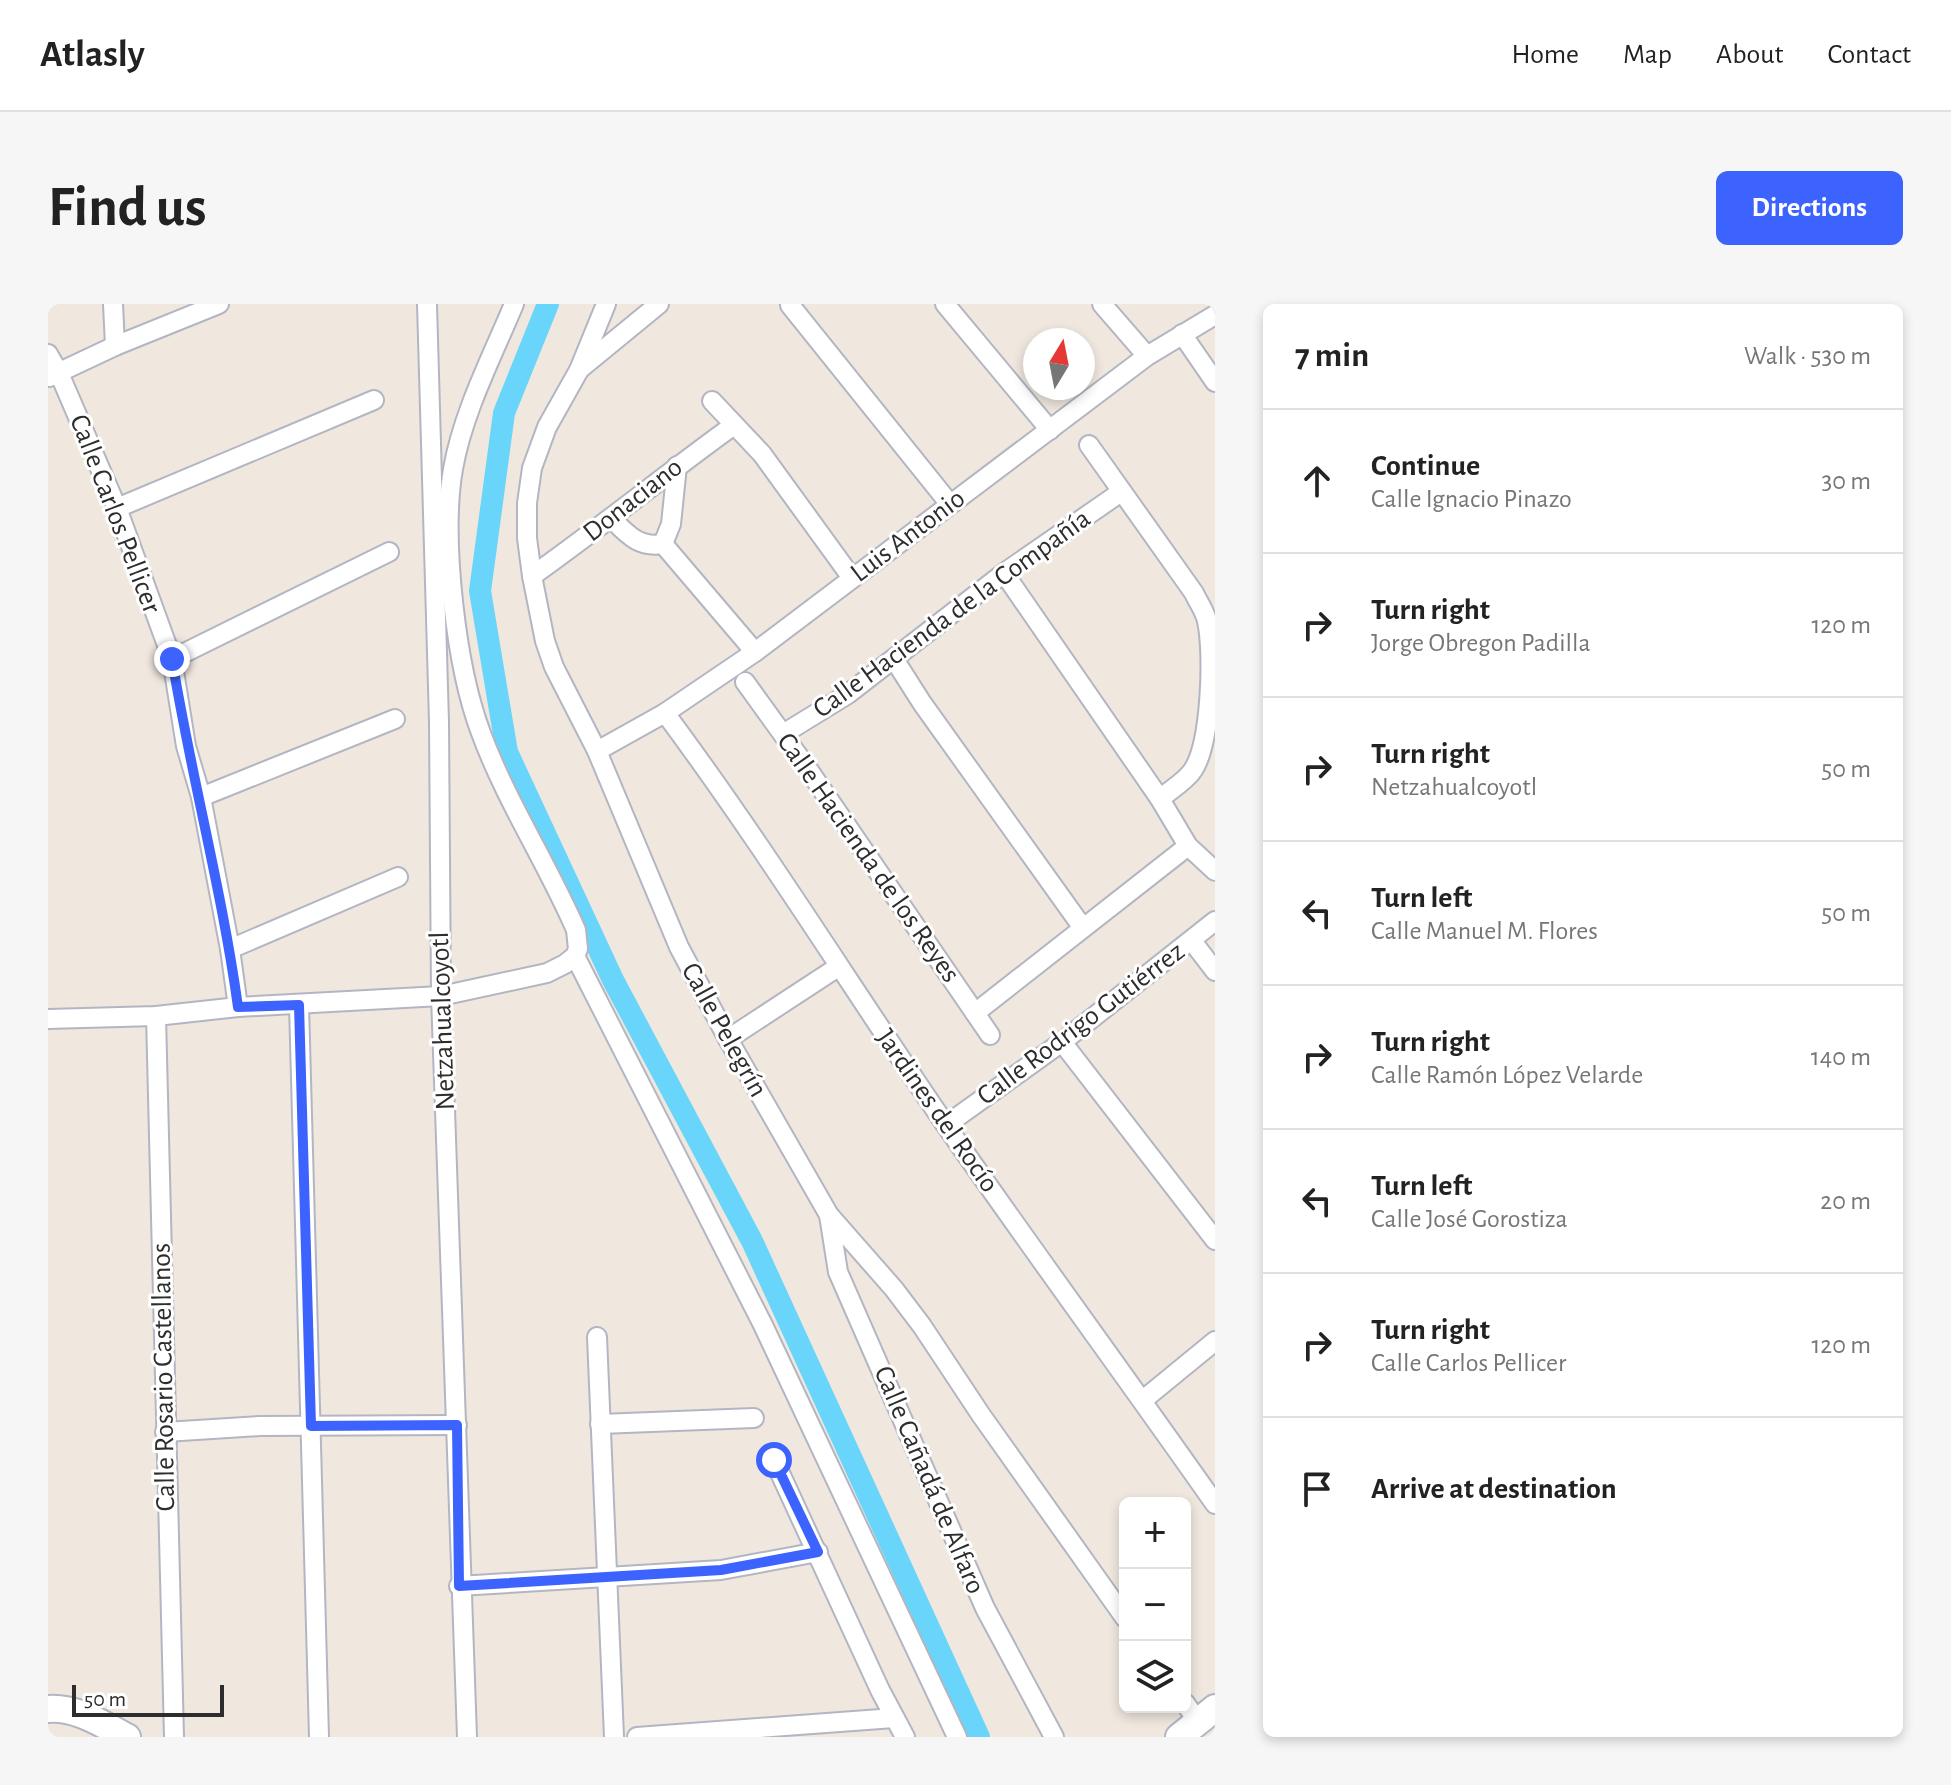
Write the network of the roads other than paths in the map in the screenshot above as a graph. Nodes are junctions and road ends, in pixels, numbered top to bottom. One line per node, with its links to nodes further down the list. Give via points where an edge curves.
1 (113, 304): 12 (street)
2 (219, 304): 12 (street)
3 (427, 304): 53 (street, Netzahualcoyotl)
4 (514, 304): 50 (street, via 453,468 452,578 473,711 576,930)
5 (606, 304): 15 (street)
6 (659, 304): 15 (street)
7 (945, 304): 21 (street)
8 (1102, 304): 14 (street)
9 (790, 305): 25 (street)
10 (1215, 315): 11 (street, Luis Antonio)
11 (1182, 334): 14 (street, Luis Antonio); 17 (street)
12 (115, 346): 16 (street)
13 (48, 354): 16 (street, Calle Carlos Pellicer)
14 (1147, 356): 21 (street, Luis Antonio)
15 (579, 370): 31 (street, Calle Pelegrín, via 547,427 532,468 527,515)
16 (54, 375): 26 (street, Calle Carlos Pellicer)
17 (1215, 382)
18 (374, 400): 26 (street)
19 (712, 401): 20 (street)
20 (734, 425): 23 (street, Donaciano); 32 (street, via 762,454)
21 (1050, 430): 25 (street, Luis Antonio)
22 (1089, 445): 24 (street)
23 (677, 466): 27 (street, Donaciano); 28 (street, via 671,524)
24 (1121, 492): 30 (street, Calle Hacienda de la Compañía); 42 (street, via 1194,593 1209,631 1209,701 1202,750 1193,771)
25 (949, 503): 32 (street, Luis Antonio)
26 (117, 508): 34 (street, Calle Carlos Pellicer)
27 (612, 519): 28 (street, via 638,543); 31 (street, Donaciano)
28 (663, 544): 33 (street)
29 (389, 552): 34 (street)
30 (1004, 573): 35 (street, Calle Hacienda de la Compañía); 42 (street)
31 (532, 576): 40 (street, Calle Pelegrín, via 554,667)
32 (852, 578): 33 (street, Luis Antonio)
33 (755, 652): 37 (street, Luis Antonio)
34 (172, 659): 41 (street, Calle Carlos Pellicer, via 186,746)
35 (894, 659): 39 (street, Calle Hacienda de la Compañía); 47 (street)
36 (745, 682): 39 (street, Calle Hacienda de los Reyes)
37 (665, 713): 40 (street, Luis Antonio); 51 (street, Jardines del Rocío, via 790,889)
38 (395, 719): 41 (street)
39 (783, 734): 56 (street, Calle Hacienda de los Reyes)
40 (597, 751): 60 (street, Calle Pelegrín, via 679,947)
41 (201, 797): 49 (street, Calle Carlos Pellicer)
42 (1160, 799): 43 (street)
43 (1188, 846): 44 (street); 47 (street)
44 (1215, 871)
45 (398, 877): 49 (street)
46 (1215, 921): 48 (street, Calle Rodrigo Gutiérrez)
47 (1083, 928): 56 (street)
48 (1192, 941): 52 (street); 61 (street, Calle Rodrigo Gutiérrez)
49 (230, 949): 55 (street, Calle Carlos Pellicer)
50 (575, 956): 53 (street, via 547,973); 88 (street, via 763,1325)
51 (838, 967): 60 (street); 62 (street, Jardines del Rocío)
52 (1215, 971)
53 (441, 996): 54 (street); 70 (street, Netzahualcoyotl)
54 (299, 1005): 55 (street); 71 (street)
55 (238, 1007): 57 (street)
56 (975, 1013): 59 (street, Calle Hacienda de los Reyes)
57 (156, 1016): 58 (street); 72 (street, Calle Rosario Castellanos)
58 (48, 1019)
59 (990, 1035)
60 (728, 1039): 63 (street, Calle Pelegrín)
61 (1062, 1042): 62 (street, Calle Rodrigo Gutiérrez); 64 (street)
62 (946, 1125): 67 (street, Jardines del Rocío)
63 (829, 1215): 78 (street, Calle Pelegrín, via 922,1326); 89 (street, Calle Cañadá de Alfaro, via 838,1272 985,1608)
64 (1215, 1240)
65 (597, 1337): 69 (street)
66 (1215, 1341): 67 (street)
67 (1143, 1400): 74 (street, Jardines del Rocío)
68 (754, 1418): 69 (street)
69 (600, 1424): 76 (street)
70 (457, 1425): 71 (street); 77 (street, Netzahualcoyotl)
71 (311, 1426): 72 (street); 83 (street)
72 (165, 1432): 82 (street, Calle Rosario Castellanos)
73 (774, 1460): 75 (street)
74 (1215, 1504)
75 (818, 1552): 76 (street, via 721,1570); 80 (street)
76 (606, 1576): 77 (street); 85 (street)
77 (459, 1586): 84 (street, Netzahualcoyotl)
78 (1119, 1610)
79 (48, 1709): 81 (street, via 83,1714)
80 (894, 1718): 86 (street); 87 (street)
81 (127, 1737)
82 (174, 1737)
83 (319, 1737)
84 (467, 1737)
85 (614, 1737)
86 (637, 1737)
87 (905, 1737)
88 (957, 1737)
89 (1054, 1737)

